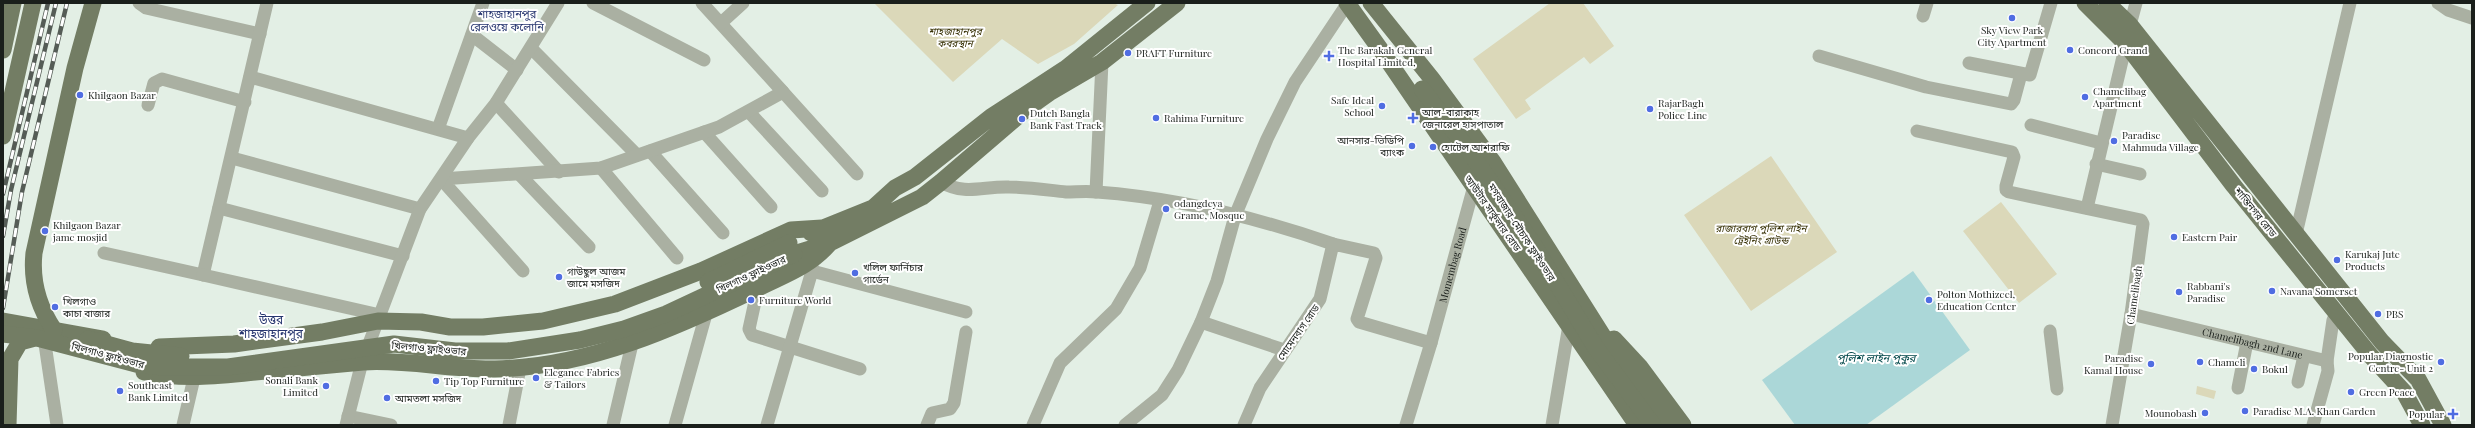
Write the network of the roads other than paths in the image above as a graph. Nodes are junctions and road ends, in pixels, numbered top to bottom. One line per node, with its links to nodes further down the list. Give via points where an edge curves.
1 (4, 3): 24 (main road)
2 (13, 3): 34 (main road)
3 (24, 3): 43 (main road)
4 (33, 3): 52 (main road)
5 (93, 3): 103 (main road, bridge, via 75,68 34,253 32,275)
6 (139, 3): 29 (street, via 146,8)
7 (267, 3): 29 (street)
8 (483, 3): 30 (street)
9 (558, 3): 32 (street)
10 (593, 3): 36 (street)
11 (702, 3): 27 (street)
12 (743, 3): 27 (street)
13 (1148, 3): 75 (main road, via 1065,69 991,116 915,177 895,188 873,208)
14 (1177, 3): 37 (main road)
15 (1371, 3): 90 (main road, via 1428,73 1493,162)
16 (1927, 3): 25 (street)
17 (2051, 3): 40 (street, via 2032,73)
18 (2085, 3): 31 (main road, শান্তিনগর রোড)
19 (2108, 3): 28 (main road, শান্তিনগর রোড)
20 (2136, 3): 28 (street)
21 (2350, 3): 77 (street)
22 (2438, 3): 26 (street, via 2448,10)
23 (1347, 4): 33 (main road, আউটার সার্কুলার রোড); 74 (street, via 1295,82 1266,139)
24 (3, 8)
25 (1923, 16)
26 (2472, 18)
27 (721, 23): 42 (street)
28 (2130, 25): 77 (main road, শান্তিনগর রোড)
29 (260, 34): 41 (street)
30 (472, 35): 39 (street); 49 (street)
31 (2126, 44): 54 (street); 80 (main road, শান্তিনগর রোড, via 2234,186)
32 (531, 48): 39 (street); 56 (street)
33 (1380, 49): 66 (main road, আউটার সার্কুলার রোড); 135 (main road, মগবাজার-মৌচাক ফ্লাইওভার, bridge, via 1402,65 1472,155 1533,244 1596,348)
34 (3, 50)
35 (1819, 56): 40 (street, via 1926,87 2011,104)
36 (704, 60)
37 (1102, 62): 65 (main road, via 1025,110); 68 (street)
38 (1969, 63): 40 (street)
39 (517, 70): 45 (street)
40 (2021, 74)
41 (250, 77): 44 (street); 49 (street)
42 (784, 92): 47 (street); 61 (street)
43 (3, 99)
44 (244, 102): 46 (street, via 162,80 154,83); 57 (street)
45 (496, 103): 53 (street); 60 (street)
46 (148, 105)
47 (749, 112): 51 (street); 67 (street)
48 (2031, 125): 54 (street)
49 (438, 129): 53 (street)
50 (1917, 130): 72 (street, Chamelibagh, via 2008,150 2014,157 2006,190)
51 (704, 132): 55 (street); 70 (street)
52 (3, 136)
53 (468, 138): 64 (street)
54 (2101, 143): 58 (street)
55 (650, 151): 56 (street); 76 (street)
56 (637, 155): 59 (street)
57 (232, 158): 71 (street); 73 (street)
58 (2096, 164): 62 (street); 72 (street)
59 (601, 168): 60 (street); 85 (street)
60 (559, 172): 63 (street)
61 (857, 174)
62 (2140, 174)
63 (520, 175): 64 (street); 81 (street)
64 (441, 179): 73 (street); 87 (street)
65 (941, 182): 68 (street, via 973,191 1002,186); 78 (main road, via 922,197)
66 (1474, 186): 98 (main road, আউটার সার্কুলার রোড); 106 (street, Momembag Road)
67 (822, 191)
68 (1096, 192): 69 (street)
69 (1160, 201): 74 (street); 129 (street, via 1140,268 1116,309 1060,363)
70 (771, 207)
71 (219, 208): 84 (street); 88 (street)
72 (2087, 208): 93 (street, Chamelibagh, via 2136,217 2143,224)
73 (420, 209): 84 (street)
74 (1235, 216): 79 (street, via 1285,227); 97 (street, via 1217,281)
75 (822, 228): 82 (main road); 95 (main road, via 791,230 653,290 614,304 543,321 482,327 450,327)
76 (723, 233)
77 (2296, 234): 80 (main road); 141 (main road, শান্তিনগর রোড, via 2382,342 2418,378)
78 (830, 243): 82 (main road); 86 (main road)
79 (1333, 244): 106 (street, via 1374,253 1376,258 1357,319 1359,322); 109 (street, মোমেনবাগ রোড, via 1320,299)
80 (2282, 244): 94 (main road, শান্তিনগর রোড)
81 (589, 248)
82 (792, 248): 103 (main road, খিলগাও ফ্লাইওভার, bridge, via 646,321 602,335 522,350 461,352 394,344 247,365 175,367 136,364)
83 (104, 253): 88 (street)
84 (403, 256): 95 (street)
85 (677, 258)
86 (812, 267): 89 (main road); 91 (street); 108 (street)
87 (523, 271)
88 (203, 275): 95 (street)
89 (758, 288): 92 (main road); 108 (street, via 749,332)
90 (1589, 311): 98 (main road); 99 (main road)
91 (966, 312)
92 (706, 314): 107 (main road); 126 (street)
93 (2131, 314): 105 (street, Chamelibagh 2nd Lane); 138 (street, Chamelibagh)
94 (2339, 316): 111 (street, via 2333,320); 140 (main road, শান্তিনগর রোড, via 2404,392)
95 (379, 318): 96 (main road, via 322,332 234,344 165,348 126,344 66,330); 112 (street)
96 (3, 322): 103 (main road, খিলগাও ফ্লাইওভার)
97 (1201, 322): 109 (street); 130 (street, via 1178,370 1162,395)
98 (1569, 325): 133 (street); 134 (main road, আউটার সার্কুলার রোড)
99 (1598, 326): 136 (main road); 137 (main road, via 1640,367)
100 (2050, 331): 118 (street)
101 (966, 332): 128 (street, via 954,404 950,410 932,413)
102 (3, 334): 103 (main road, খিলগাও ফ্লাইওভার, bridge)
103 (45, 337): 104 (main road); 115 (main road, via 103,362 155,374); 120 (main road, bridge, via 20,342 10,359); 121 (street)
104 (3, 338)
105 (2247, 342): 110 (street, Chamelibagh 2nd Lane); 117 (street)
106 (1431, 343): 132 (street)
107 (632, 344): 113 (main road, via 589,356); 125 (street)
108 (791, 346): 114 (street); 127 (street)
109 (1284, 350): 131 (street, মোমেনবাগ রোড, via 1260,388)
110 (2304, 356): 111 (street, Chamelibagh 2nd Lane); 116 (street)
111 (2327, 361): 139 (street, via 2328,371)
112 (362, 362): 113 (main road); 115 (main road); 119 (street)
113 (520, 368): 124 (street)
114 (860, 369)
115 (194, 378): 122 (street)
116 (2298, 382)
117 (2238, 388)
118 (2057, 389)
119 (347, 421): 123 (street)
120 (8, 425)
121 (56, 425)
122 (183, 425)
123 (391, 425)
124 (508, 425)
125 (613, 425)
126 (675, 425)
127 (768, 425)
128 (927, 425)
129 (1033, 425)
130 (1125, 425)
131 (1244, 425)
132 (1406, 425)
133 (1552, 425)
134 (1637, 425)
135 (1652, 425)
136 (1663, 425)
137 (1683, 425)
138 (2114, 425)
139 (2313, 425)
140 (2422, 425)
141 (2443, 425)

